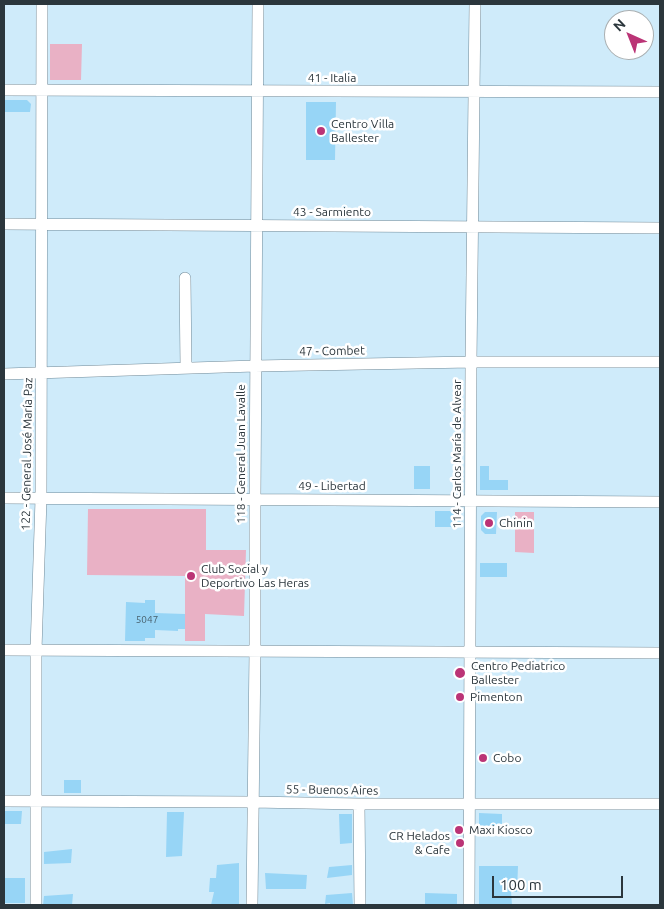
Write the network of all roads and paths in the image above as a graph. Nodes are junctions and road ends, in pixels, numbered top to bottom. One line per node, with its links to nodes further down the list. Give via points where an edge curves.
1 (42, 4): 5 (street, 122 - General José María Paz)
2 (258, 4): 6 (street, 118 - General Juan Lavalle)
3 (475, 4): 7 (street, 114 - Carlos María de Alvear)
4 (4, 90): 5 (street, 41 - Italia)
5 (42, 90): 6 (street, 41 - Italia); 10 (street, 122 - General José María Paz)
6 (257, 92): 7 (street, 41 - Italia); 11 (street, 118 - General Juan Lavalle)
7 (474, 92): 8 (street, 41 - Italia); 12 (street, 114 - Carlos María de Alvear)
8 (660, 92)
9 (4, 224): 10 (street, 43 - Sarmiento)
10 (42, 224): 11 (street, 43 - Sarmiento); 19 (street, 122 - General José María Paz)
11 (256, 225): 12 (street, 43 - Sarmiento); 17 (street, 118 - General Juan Lavalle)
12 (472, 226): 13 (street, 43 - Sarmiento); 15 (street, 114 - Carlos María de Alvear)
13 (660, 228)
14 (185, 278): 18 (street)
15 (471, 362): 16 (street, 47 - Combet); 17 (street, 47 - Combet); 24 (street, 114 - Carlos María de Alvear)
16 (660, 362)
17 (256, 366): 18 (street, 47 - Combet); 23 (street, 118 - General Juan Lavalle)
18 (186, 368): 19 (street, 47 - Combet)
19 (41, 373): 20 (street, 47 - Combet); 22 (street, 122 - General José María Paz)
20 (4, 374)
21 (4, 498): 22 (street, 49 - Libertad)
22 (41, 498): 23 (street, 49 - Libertad); 27 (street, 122 - General José María Paz)
23 (255, 500): 24 (street, 49 - Libertad); 28 (street, 118 - General Juan Lavalle)
24 (471, 501): 25 (street, 49 - Libertad); 29 (street, 114 - Carlos María de Alvear)
25 (660, 502)
26 (4, 650): 27 (street)
27 (36, 650): 28 (street); 32 (street, 122 - General José María Paz)
28 (255, 651): 29 (street); 33 (street, 118 - General Juan Lavalle)
29 (470, 652): 30 (street); 35 (street, 114 - Carlos María de Alvear)
30 (660, 653)
31 (4, 801): 32 (street, 55 - Buenos Aires)
32 (36, 802): 33 (street, 55 - Buenos Aires); 37 (street, 122 - General José María Paz)
33 (252, 802): 34 (street, 55 - Buenos Aires); 38 (street, 118 - General Juan Lavalle)
34 (359, 804): 35 (street, 55 - Buenos Aires); 39 (street)
35 (470, 804): 36 (street, 55 - Buenos Aires); 40 (street, 114 - Carlos María de Alvear)
36 (660, 804)
37 (36, 905)
38 (252, 905)
39 (360, 905)
40 (469, 905)

